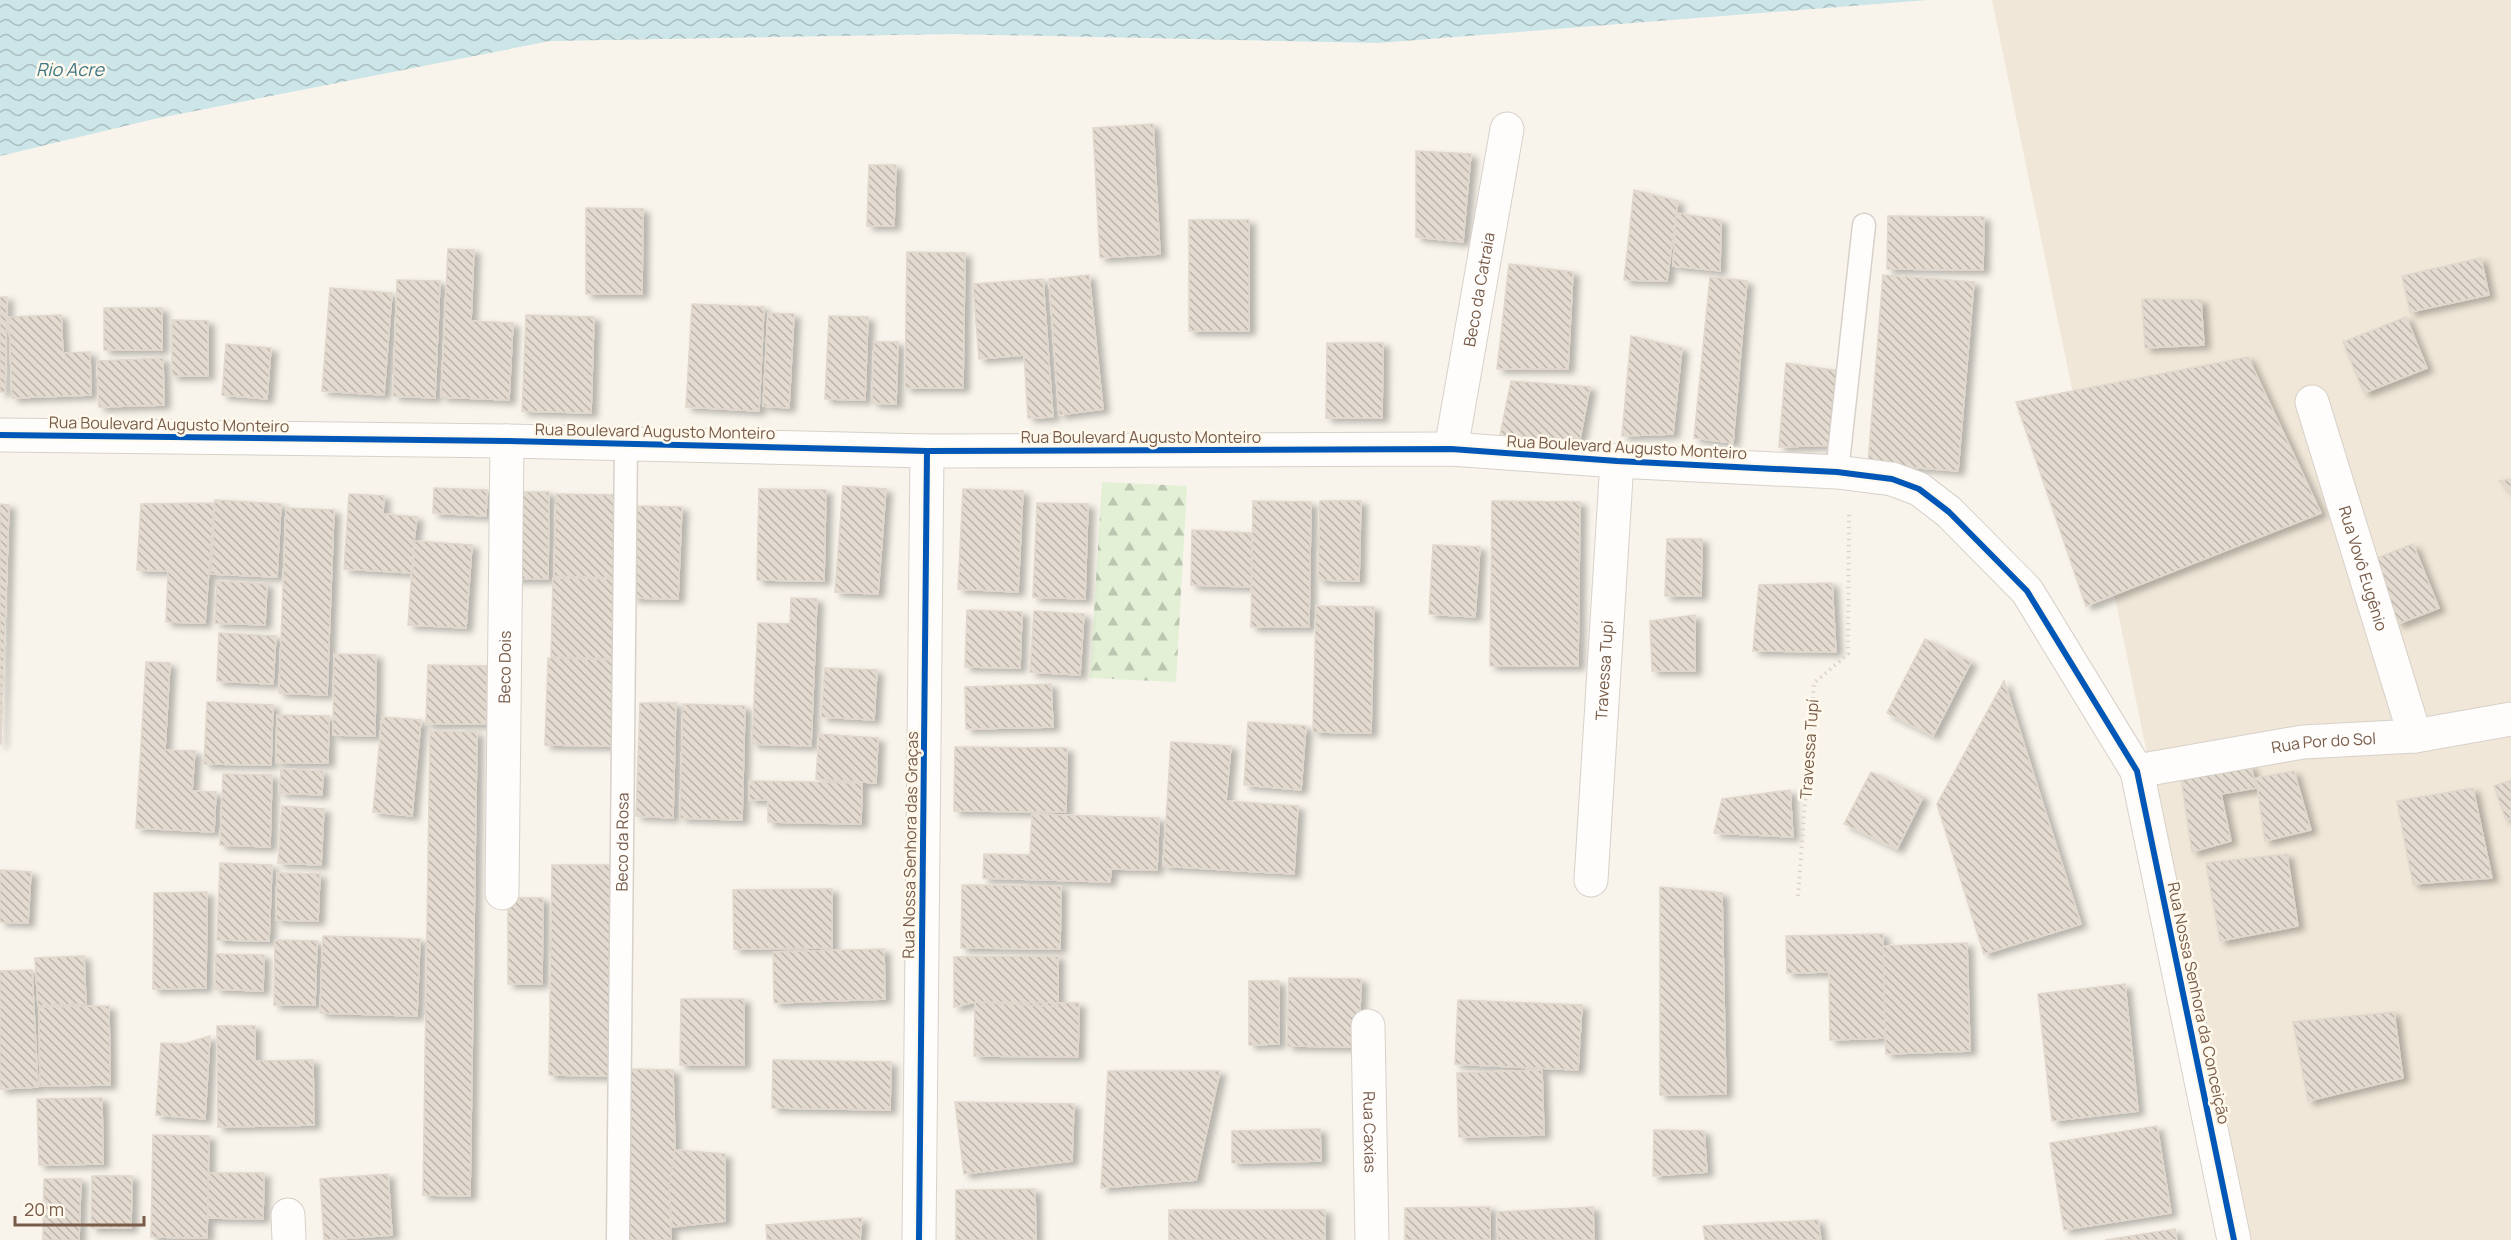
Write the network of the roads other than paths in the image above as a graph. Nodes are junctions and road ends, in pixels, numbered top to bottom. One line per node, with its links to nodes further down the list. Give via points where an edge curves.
1 (1507, 129): 7 (street, Beco da Catraia)
2 (1864, 225): 10 (lane)
3 (2312, 402): 12 (street, Rua Vovô Eugênio)
4 (0, 435): 5 (street, Rua Boulevard Augusto Monteiro)
5 (507, 441): 6 (street, Rua Boulevard Augusto Monteiro); 15 (street, Beco Dois)
6 (626, 444): 8 (street, Rua Boulevard Augusto Monteiro); 17 (lane, Beco da Rosa)
7 (1451, 449): 8 (street, Rua Boulevard Augusto Monteiro); 9 (street, Rua Boulevard Augusto Monteiro)
8 (927, 451): 18 (street, Rua Nossa Senhora das Graças)
9 (1617, 461): 10 (street, Rua Boulevard Augusto Monteiro); 14 (street, Travessa Tupi)
10 (1843, 473): 13 (street, Rua Boulevard Augusto Monteiro, via 1892,479 1919,489 1949,512 2027,591)
11 (2511, 719): 12 (street, Rua Por do Sol)
12 (2415, 736): 13 (street, Rua Por do Sol, via 2303,742)
13 (2137, 771): 20 (street, Rua Nossa Senhora da Conceição)
14 (1591, 880)
15 (502, 893)
16 (1368, 1026): 19 (street, Rua Caxias)
17 (618, 1240)
18 (919, 1240)
19 (1372, 1240)
20 (2234, 1240)

